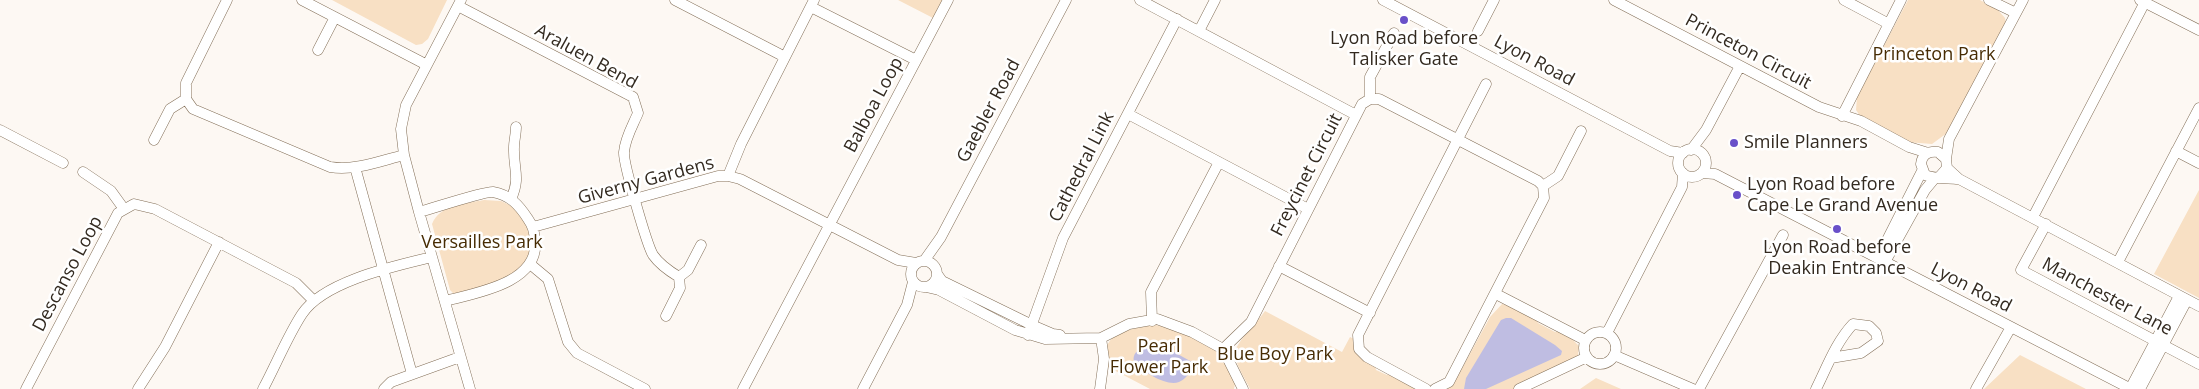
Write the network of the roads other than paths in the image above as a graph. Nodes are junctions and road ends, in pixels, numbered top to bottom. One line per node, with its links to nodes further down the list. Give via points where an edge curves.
1 (227, 0): 32 (street, via 186,83)
2 (302, 0): 19 (street)
3 (676, 0): 27 (street)
4 (948, 0): 28 (street, Balboa Loop)
5 (1066, 0): 82 (street, Gaebler Road, via 940,237)
6 (1140, 0): 20 (street)
7 (1215, 0): 23 (street)
8 (1383, 0): 46 (street, Lyon Road)
9 (1494, 0): 24 (street)
10 (1614, 0): 30 (street, Princeton Circuit)
11 (1844, 0): 21 (street)
12 (1901, 0): 21 (street)
13 (1989, 0): 18 (street)
14 (2023, 0): 18 (street)
15 (2143, 1): 22 (street); 70 (street)
16 (460, 3): 29 (street); 66 (street, Araluen Bend, via 633,97 638,112 624,153)
17 (813, 3): 27 (street); 28 (street)
18 (2016, 13): 42 (street)
19 (335, 17): 26 (street); 29 (street)
20 (1177, 19): 23 (street); 35 (street, Cathedral Link)
21 (1889, 24): 37 (street)
22 (2199, 30)
23 (1199, 31): 36 (street)
24 (1478, 31)
25 (1394, 33): 33 (street, via 1370,77)
26 (318, 50)
27 (785, 57): 60 (street)
28 (916, 60): 72 (street, Balboa Loop)
29 (427, 65): 50 (street, via 406,106 400,129)
30 (1740, 66): 37 (street, Princeton Circuit); 40 (street)
31 (1486, 84): 44 (street)
32 (186, 99): 43 (street, via 170,109); 55 (street, via 193,109 330,168)
33 (1370, 99): 36 (street, Freycinet Circuit, via 1362,104); 44 (street, via 1379,99)
34 (2199, 108): 48 (street)
35 (1128, 114): 51 (street); 96 (street, Cathedral Link, via 1063,238)
36 (1356, 115): 68 (street, Freycinet Circuit)
37 (1842, 116): 45 (street, Princeton Circuit, via 1861,121)
38 (516, 127): 65 (street, via 517,176)
39 (0, 130): 54 (street)
40 (1706, 130): 47 (street); 56 (street)
41 (1581, 131): 63 (street, via 1558,176)
42 (1949, 139): 49 (street); 52 (street)
43 (154, 140)
44 (1457, 140): 63 (street); 92 (street)
45 (1909, 147): 49 (street, Princeton Circuit); 57 (street, Princeton Circuit)
46 (1670, 151): 47 (street, Lyon Road); 58 (street)
47 (1687, 151): 56 (street, Lyon Road, via 1700,152); 58 (street)
48 (2176, 151): 53 (street); 80 (street)
49 (1932, 152): 52 (street); 57 (street, via 1923,157)
50 (404, 155): 55 (street); 69 (street)
51 (1219, 162): 68 (street); 94 (street, via 1151,292)
52 (1946, 163): 61 (street); 62 (street)
53 (2199, 163)
54 (63, 164)
55 (355, 167): 84 (street)
56 (1702, 167): 58 (street); 64 (street); 79 (street, Lyon Road)
57 (1921, 167): 61 (street, via 1928,176); 79 (street)
58 (1680, 170): 64 (street)
59 (84, 172): 67 (street, via 111,192)
60 (728, 176): 66 (street, Giverny Gardens); 72 (street, Giverny Gardens)
61 (1938, 177): 62 (street); 79 (street, via 1925,190)
62 (1959, 179): 70 (street)
63 (1543, 186): 87 (street, via 1544,198)
64 (1682, 187): 97 (street)
65 (511, 199): 69 (street, via 492,192); 73 (street, via 516,201)
66 (634, 200): 73 (street, Giverny Gardens); 85 (street, Araluen Bend, via 652,252 666,269)
67 (124, 209): 75 (street, Descanso Loop, via 134,204 155,209); 108 (street, Descanso Loop, via 118,214)
68 (1308, 209): 83 (street, Freycinet Circuit)
69 (419, 212): 77 (street)
70 (2033, 217): 71 (street)
71 (2046, 224): 80 (street); 100 (street, Manchester Lane, via 2020,270)
72 (829, 226): 78 (street, Giverny Gardens); 114 (street, Balboa Loop)
73 (533, 227): 81 (street, via 536,248)
74 (1782, 235): 122 (street)
75 (219, 242): 89 (street, Descanso Loop, via 296,283); 109 (street, via 165,347)
76 (701, 245): 85 (street, via 688,270)
77 (432, 257): 84 (street); 90 (street)
78 (898, 260): 82 (street, Giverny Gardens); 86 (street, Giverny Gardens)
79 (1881, 260): 95 (street, Lyon Road)
80 (2118, 262): 88 (street)
81 (530, 264): 90 (street, via 516,278); 113 (street, via 548,279 568,342 577,353)
82 (928, 266): 86 (street, Gaebler Road, via 911,271); 86 (street, via 934,282); 96 (street, via 942,281)
83 (1279, 266): 92 (street); 101 (street, Freycinet Circuit, via 1251,322)
84 (382, 269): 89 (street); 107 (street)
85 (679, 277): 93 (street, via 680,288)
86 (918, 283): 96 (street); 115 (street)
87 (1496, 294): 99 (street); 119 (street, via 1449,382)
88 (2183, 298): 91 (street); 100 (street)
89 (314, 300): 110 (street, via 302,314)
90 (445, 301): 103 (street)
91 (2199, 306)
92 (1370, 313): 118 (street, via 1358,336 1359,349 1367,357)
93 (666, 316)
94 (1152, 321): 98 (street, via 1129,324); 101 (street, via 1157,319 1192,332)
95 (2011, 327): 124 (street); 125 (street, Lyon Road)
96 (1030, 330): 98 (street)
97 (1607, 333): 99 (street, via 1596,332); 102 (street, via 1616,344)
98 (1097, 338): 116 (street, via 1104,359)
99 (1586, 340): 104 (street, via 1584,349)
100 (2160, 343): 106 (street, Manchester Lane); 125 (street); 126 (street)
101 (1223, 349): 117 (street)
102 (1614, 355): 104 (street, via 1601,364); 121 (street)
103 (460, 357): 107 (street); 112 (street)
104 (1587, 357): 120 (street)
105 (1831, 358): 105 (street, via 1853,324 1870,326 1876,333 1878,341 1861,354); 123 (street)
106 (2199, 364)
107 (412, 374): 111 (street, via 391,382)
108 (26, 389)
109 (138, 389)
110 (263, 389)
111 (384, 389)
112 (470, 389)
113 (645, 389)
114 (743, 389)
115 (863, 389)
116 (1100, 389)
117 (1242, 389)
118 (1426, 389)
119 (1435, 389)
120 (1519, 389)
121 (1693, 389)
122 (1699, 389)
123 (1816, 389)
124 (1976, 389)
125 (2131, 389)
126 (2140, 389)

